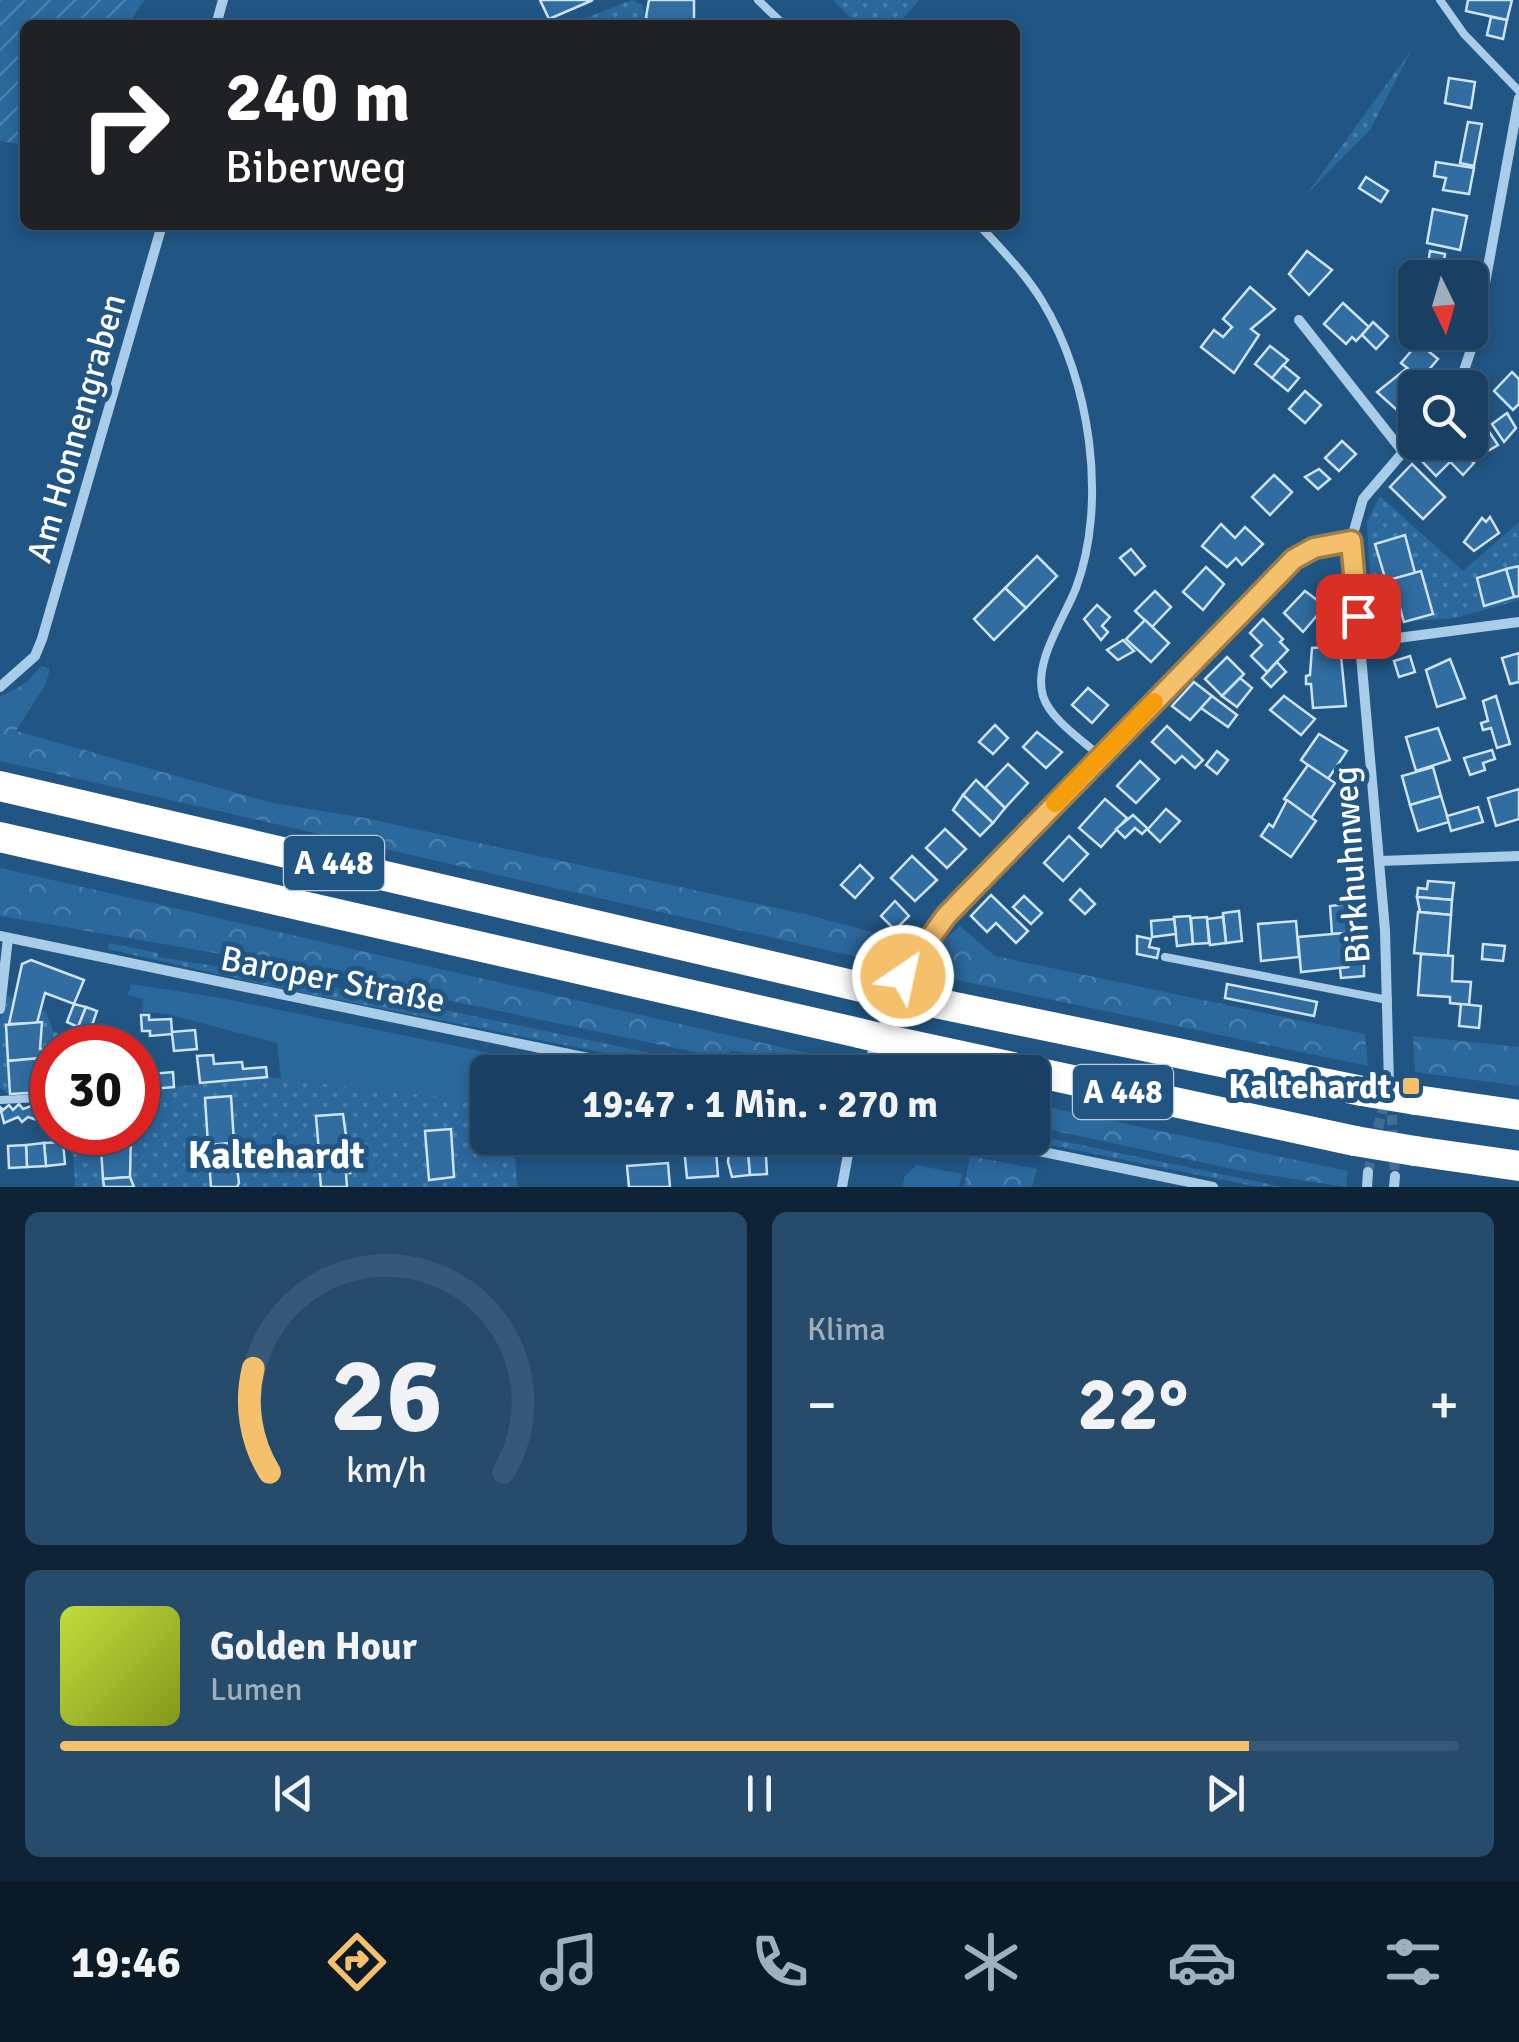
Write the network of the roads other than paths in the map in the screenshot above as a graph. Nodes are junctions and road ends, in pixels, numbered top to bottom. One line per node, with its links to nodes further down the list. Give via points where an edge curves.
1 (758, 0): 3 (lane)
2 (1440, 0): 4 (lane)
3 (779, 20)
4 (1519, 95): 8 (street)
5 (161, 230): 14 (street, Am Honnengraben, via 42,639 36,656)
6 (983, 230): 15 (lane, via 1041,298 1076,384 1090,522 1077,586 1041,686 1049,708)
7 (1299, 320): 9 (street)
8 (1464, 370)
9 (1398, 446)
10 (1398, 458): 11 (street, via 1363,499)
11 (1351, 541): 13 (street, Birkhuhnweg); 15 (street, via 1294,559)
12 (1519, 622): 13 (street)
13 (1360, 643): 19 (street, Birkhuhnweg)
14 (0, 687)
15 (1100, 756): 26 (street, via 918,950)
16 (0, 786): 27 (highway, A 448, bridge, via 878,991)
17 (0, 837): 33 (highway, A 448, bridge, via 1355,1142)
18 (1519, 856): 19 (street)
19 (1380, 861): 23 (street, Birkhuhnweg)
20 (4, 937): 22 (street); 25 (street, Baroper Straße)
21 (1165, 958): 23 (lane)
22 (2, 971): 24 (street)
23 (1388, 1000): 27 (street, Birkhuhnweg)
24 (0, 1009)
25 (574, 1055)
26 (870, 1055)
27 (1375, 1088): 30 (highway, A 448, bridge)
28 (30, 1099): 29 (lane)
29 (0, 1100)
30 (1519, 1115)
31 (1050, 1153): 36 (street)
32 (849, 1155): 35 (street)
33 (1519, 1166)
34 (1368, 1172): 37 (street)
35 (842, 1187)
36 (1213, 1187)
37 (1367, 1187)

